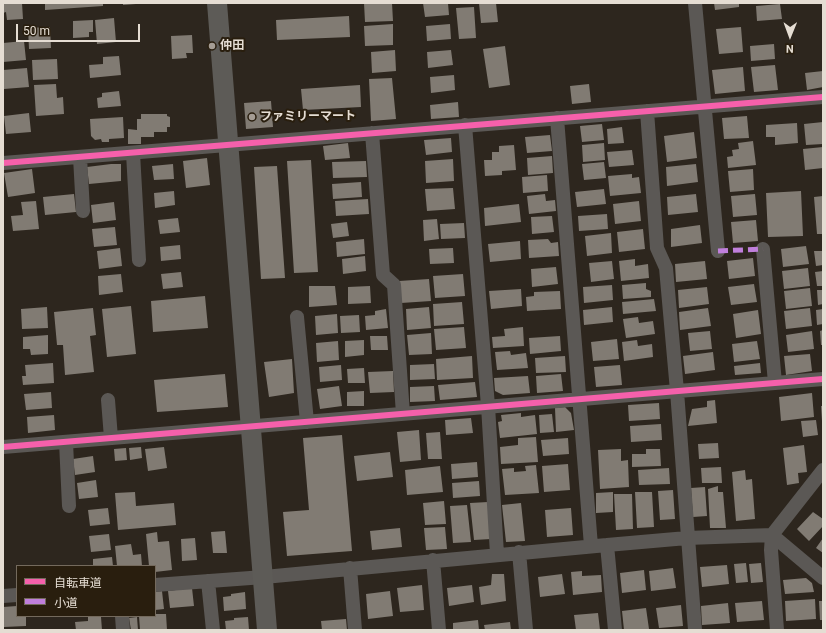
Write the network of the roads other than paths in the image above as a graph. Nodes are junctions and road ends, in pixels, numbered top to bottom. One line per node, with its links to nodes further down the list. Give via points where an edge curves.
1 (216, 3): 9 (street)
2 (695, 3): 4 (street)
3 (823, 97): 4 (street)
4 (704, 107): 5 (street); 15 (street)
5 (647, 111): 6 (street); 20 (street, via 657,248 666,268)
6 (557, 118): 7 (street); 21 (street)
7 (465, 126): 8 (street); 23 (street)
8 (372, 133): 9 (street); 24 (street, via 383,275 394,285)
9 (229, 146): 10 (street); 26 (street)
10 (133, 153): 11 (street); 16 (street)
11 (80, 157): 12 (street); 13 (street)
12 (3, 163)
13 (83, 211)
14 (763, 249): 19 (street)
15 (718, 251)
16 (140, 260)
17 (297, 317): 25 (street)
18 (823, 379): 19 (street)
19 (775, 383): 20 (street)
20 (677, 391): 21 (street); 33 (street)
21 (580, 399): 23 (street); 35 (street)
22 (108, 400): 27 (street)
23 (488, 406): 24 (street); 37 (street)
24 (403, 414): 25 (street)
25 (307, 422): 26 (street)
26 (251, 427): 27 (street); 40 (street)
27 (111, 438): 28 (street)
28 (66, 442): 29 (street); 31 (street)
29 (3, 447)
30 (823, 470): 32 (street)
31 (69, 506)
32 (772, 535): 33 (street); 41 (street); 55 (street)
33 (687, 538): 34 (street); 54 (street)
34 (607, 545): 35 (street); 53 (street)
35 (591, 546): 36 (street)
36 (519, 552): 37 (street); 52 (street)
37 (497, 554): 38 (street)
38 (433, 560): 39 (street); 51 (street)
39 (350, 568): 40 (street); 50 (street)
40 (264, 577): 42 (street); 49 (street)
41 (823, 578)
42 (208, 581): 43 (street); 48 (street)
43 (156, 585)
44 (16, 594): 45 (street)
45 (3, 596)
46 (122, 617): 47 (street)
47 (123, 630)
48 (213, 630)
49 (267, 630)
50 (355, 630)
51 (439, 630)
52 (526, 630)
53 (615, 630)
54 (695, 630)
55 (778, 630)

